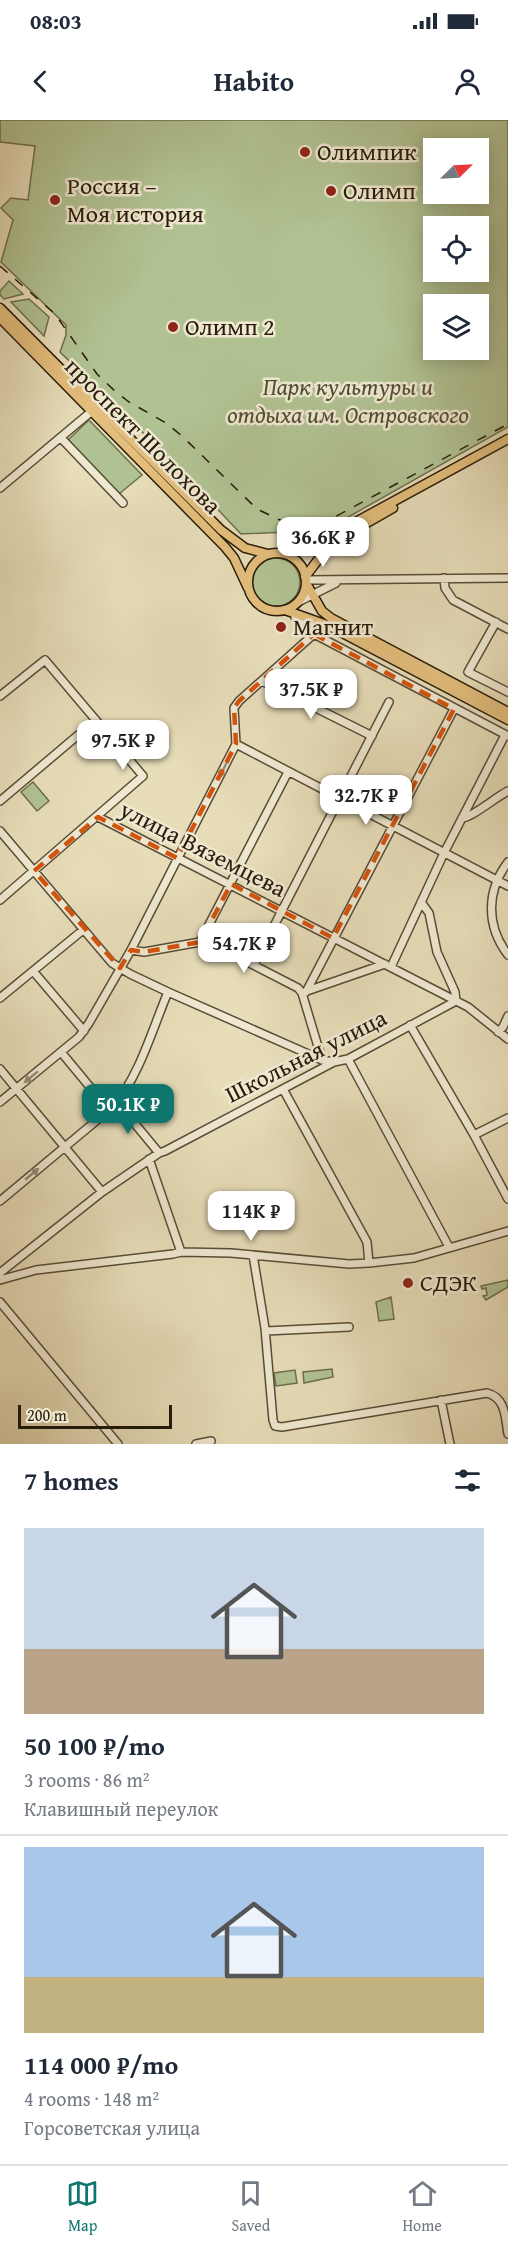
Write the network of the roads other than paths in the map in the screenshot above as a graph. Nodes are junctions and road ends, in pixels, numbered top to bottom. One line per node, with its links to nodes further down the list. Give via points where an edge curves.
1 (0, 308): 10 (main road, проспект Шолохова, via 233,541)
2 (0, 318): 3 (main road, проспект Шолохова)
3 (92, 411): 4 (street); 15 (main road, проспект Шолохова, via 225,547)
4 (61, 438): 7 (street); 8 (street)
5 (508, 439): 9 (main road, via 319,542)
6 (508, 444): 13 (main road, via 330,544)
7 (0, 488)
8 (123, 503)
9 (280, 553): 10 (main road); 13 (main road, via 297,561)
10 (268, 554): 15 (main road, via 252,566)
11 (444, 578): 12 (street); 14 (street); 19 (street, via 453,600)
12 (508, 578)
13 (306, 580): 14 (street); 16 (main road); 17 (main road)
14 (341, 581): 16 (street)
15 (248, 588): 18 (main road, via 260,607)
16 (312, 594): 17 (street); 28 (main road, via 331,618)
17 (298, 602): 18 (main road)
18 (289, 611): 20 (main road); 22 (street)
19 (496, 622): 21 (street); 24 (street, via 468,672)
20 (326, 624): 22 (street); 30 (main road)
21 (508, 629)
22 (315, 634): 23 (street); 27 (street)
23 (262, 681): 31 (street); 33 (street, via 234,708)
24 (508, 692)
25 (0, 696): 29 (street, via 45,660)
26 (389, 702): 31 (street)
27 (454, 709): 32 (street); 40 (street)
28 (508, 712)
29 (96, 720): 37 (street); 38 (street, via 144,776)
30 (508, 720)
31 (372, 736): 36 (street)
32 (506, 736): 39 (street)
33 (236, 744): 34 (street); 43 (street, one-way to 43)
34 (288, 772): 36 (street); 47 (street)
35 (508, 791): 39 (street)
36 (340, 799): 40 (street); 51 (street)
37 (0, 801)
38 (98, 817): 43 (street, улица Вяземцева); 45 (street)
39 (462, 818): 42 (street)
40 (393, 826): 42 (street); 53 (street)
41 (0, 831): 45 (street)
42 (444, 853): 46 (street); 50 (street)
43 (177, 858): 47 (street, улица Вяземцева); 55 (street)
44 (508, 862): 46 (street)
45 (34, 871): 49 (street); 52 (street)
46 (496, 880): 48 (street); 56 (street, via 491,920)
47 (231, 884): 51 (street, улица Вяземцева); 54 (street)
48 (508, 886)
49 (0, 900)
50 (421, 902): 58 (street); 64 (street, via 429,914 437,952)
51 (282, 911): 53 (street, улица Вяземцева); 57 (street)
52 (83, 930): 59 (street); 60 (street)
53 (333, 938): 58 (street, улица Вяземцева); 62 (street)
54 (200, 942): 55 (street, via 144,952); 57 (street)
55 (131, 950): 59 (street)
56 (508, 955)
57 (254, 965): 62 (street)
58 (388, 965): 62 (street); 64 (street, улица Вяземцева)
59 (120, 968): 61 (street); 67 (street)
60 (33, 971): 63 (street); 67 (street)
61 (168, 992): 72 (street); 78 (street, via 131,1082)
62 (304, 992): 72 (street)
63 (0, 998)
64 (456, 1001): 66 (street, Школьная улица); 68 (street, улица Вяземцева)
65 (508, 1016): 68 (street)
66 (410, 1024): 71 (street, Школьная улица); 81 (street)
67 (84, 1031): 70 (street)
68 (498, 1032): 69 (street, улица Вяземцева)
69 (508, 1040)
70 (61, 1052): 75 (street, one-way to 75); 79 (street)
71 (348, 1059): 73 (street, Школьная улица); 89 (street)
72 (322, 1060): 73 (street)
73 (334, 1062): 76 (street, Школьная улица)
74 (0, 1069): 75 (street)
75 (16, 1089): 77 (street); 82 (street)
76 (283, 1089): 83 (street, Школьная улица); 92 (street, via 367,1242)
77 (0, 1102)
78 (117, 1102): 79 (street); 83 (street)
79 (109, 1110): 82 (street)
80 (508, 1118): 81 (street)
81 (474, 1135): 86 (street)
82 (64, 1148): 85 (street); 87 (street, one-way to 82)
83 (159, 1153): 84 (street, Школьная улица)
84 (149, 1159): 85 (street, Школьная улица); 90 (street)
85 (102, 1192): 93 (street, Школьная улица)
86 (508, 1199)
87 (0, 1201)
88 (508, 1231): 89 (street)
89 (449, 1247): 92 (street, via 414,1258)
90 (181, 1252): 91 (street); 94 (street, via 36,1270)
91 (253, 1255): 92 (street); 97 (street)
92 (369, 1263)
93 (0, 1273)
94 (0, 1280)
95 (0, 1302): 101 (street)
96 (349, 1327): 97 (street)
97 (266, 1331): 98 (street, via 275,1426)
98 (441, 1400): 99 (street, via 495,1395 502,1401); 103 (street)
99 (508, 1434)
100 (211, 1442): 102 (street)
101 (118, 1444)
102 (196, 1444)
103 (450, 1444)

